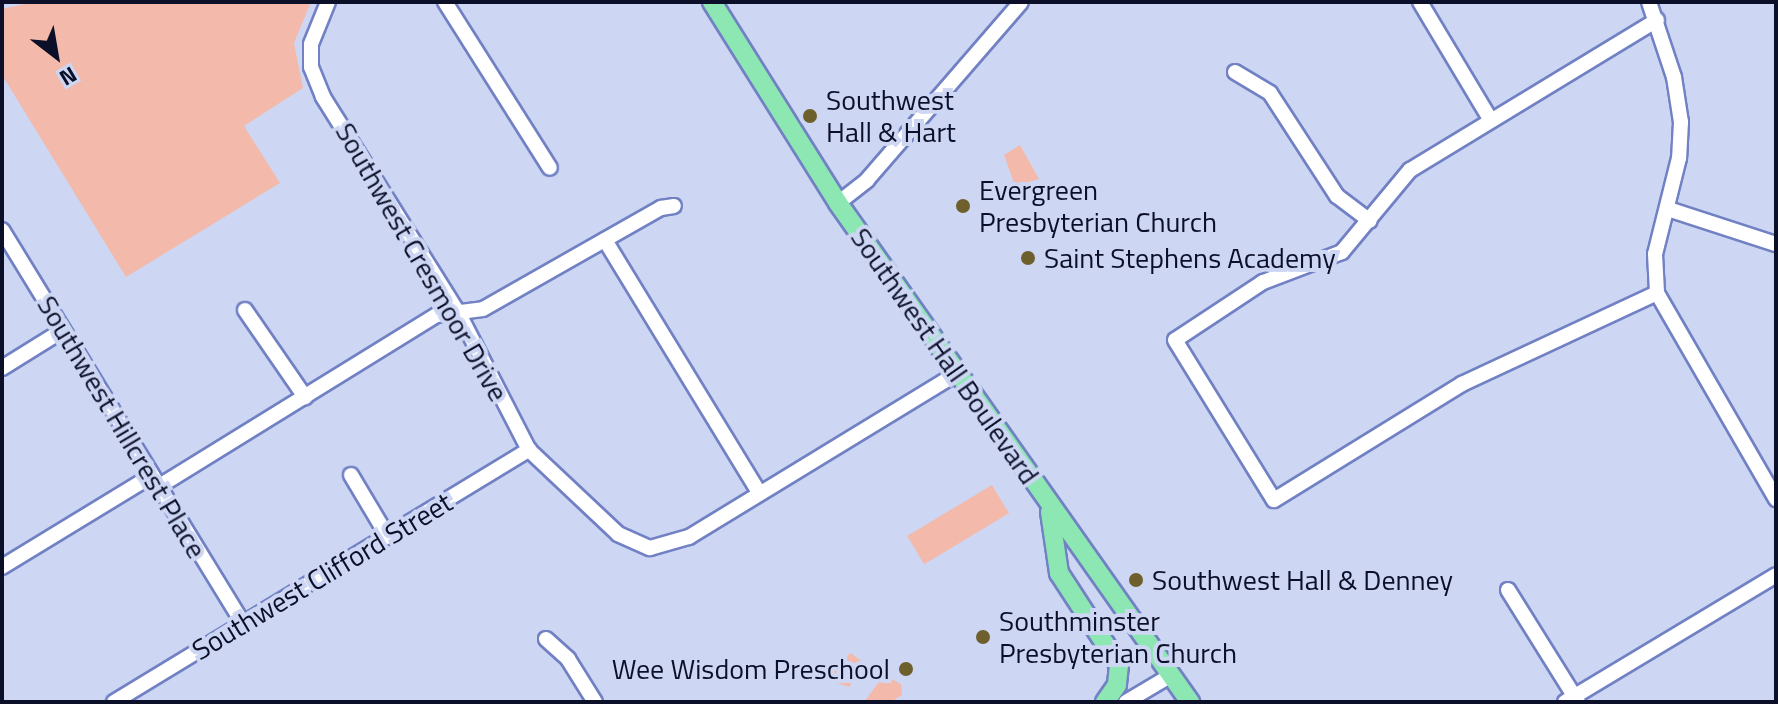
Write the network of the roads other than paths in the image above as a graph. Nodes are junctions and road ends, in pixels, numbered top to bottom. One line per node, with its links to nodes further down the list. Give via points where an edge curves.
1 (328, 2): 20 (street, Southwest Cresmoor Drive, via 311,44 315,80)
2 (445, 2): 10 (street)
3 (712, 2): 11 (main road, Southwest Hall Boulevard)
4 (1021, 2): 11 (street, via 867,180)
5 (1420, 2): 9 (street)
6 (1649, 2): 7 (street)
7 (1657, 20): 9 (street); 13 (street, via 1681,122)
8 (1235, 72): 14 (street, via 1270,93 1337,196)
9 (1490, 119): 14 (street, via 1410,170)
10 (550, 168)
11 (838, 203): 23 (main road, Southwest Hall Boulevard)
12 (674, 206): 16 (street)
13 (1668, 209): 17 (street); 18 (street, via 1655,254)
14 (1370, 221): 18 (street, via 1342,252 1263,282 1175,340 1274,500 1462,384)
15 (2, 230): 21 (street, Southwest Hillcrest Place)
16 (605, 240): 20 (street, via 483,309); 28 (street)
17 (1776, 244)
18 (1657, 293): 29 (street)
19 (245, 310): 24 (street)
20 (458, 312): 24 (street, via 437,315); 25 (street, Southwest Cresmoor Drive)
21 (63, 330): 22 (street); 27 (street, Southwest Hillcrest Place)
22 (2, 368)
23 (956, 374): 28 (street, Southwest Cresmoor Drive); 30 (main road, Southwest Hall Boulevard)
24 (305, 397): 27 (street)
25 (529, 450): 28 (street, Southwest Cresmoor Drive, via 618,534 650,548 689,537); 31 (street, Southwest Clifford Street)
26 (351, 475): 31 (street)
27 (154, 482): 32 (street); 35 (street, Southwest Hillcrest Place)
28 (759, 492)
29 (1776, 499)
30 (1049, 507): 37 (main road, Southwest Hall Boulevard); 41 (main road, via 1059,573 1119,665 1117,685)
31 (388, 537): 35 (street, Southwest Clifford Street)
32 (2, 567)
33 (1776, 575): 38 (street)
34 (1508, 590): 38 (street)
35 (243, 623): 39 (street, Southwest Clifford Street)
36 (546, 639): 40 (street, via 568,659)
37 (1168, 677): 42 (street); 43 (main road, Southwest Hall Boulevard)
38 (1573, 700)
39 (114, 702)
40 (595, 702)
41 (1105, 702)
42 (1126, 702)
43 (1190, 702)

